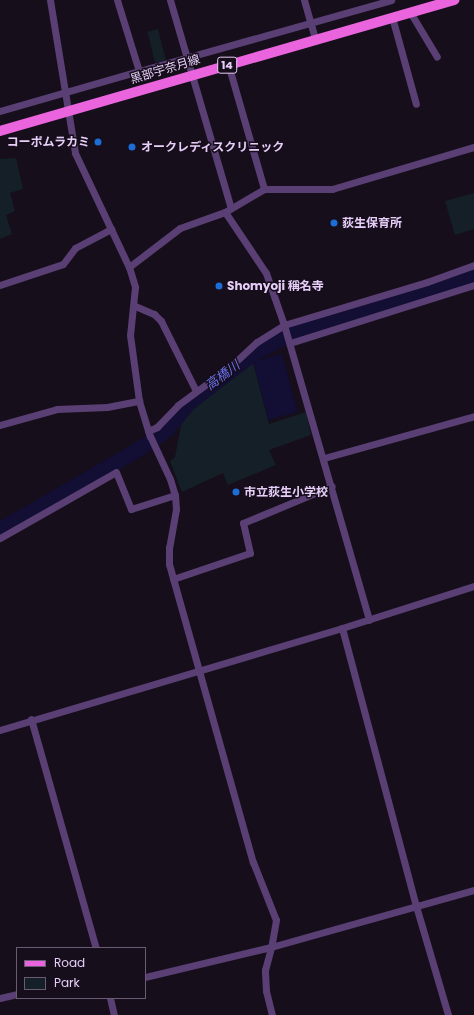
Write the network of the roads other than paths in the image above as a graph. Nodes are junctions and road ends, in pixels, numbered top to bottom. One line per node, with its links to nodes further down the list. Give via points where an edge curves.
1 (50, 0): 16 (street)
2 (117, 0): 14 (street)
3 (170, 0): 12 (street)
4 (304, 0): 9 (street)
5 (391, 0): 9 (street)
6 (454, 0): 7 (main road, 黒部宇奈月線 / 14)
7 (410, 12): 8 (main road, 黒部宇奈月線 / 14); 11 (street)
8 (392, 17): 10 (main road, 黒部宇奈月線 / 14); 17 (street)
9 (311, 23): 10 (street); 12 (street)
10 (316, 38): 13 (main road, 黒部宇奈月線 / 14)
11 (437, 57)
12 (186, 58): 14 (street); 15 (street)
13 (228, 64): 15 (main road, 黒部宇奈月線 / 14); 22 (street)
14 (138, 71): 16 (street)
15 (191, 75): 19 (main road, 黒部宇奈月線 / 14); 23 (street)
16 (64, 93): 18 (street); 19 (street)
17 (416, 104)
18 (0, 111)
19 (67, 112): 20 (main road, 黒部宇奈月線 / 14); 24 (street, via 75,153)
20 (0, 131)
21 (474, 147): 22 (street, via 332,189)
22 (264, 189): 23 (street)
23 (228, 210): 26 (street, via 180,228); 30 (street, via 266,273)
24 (111, 229): 26 (street); 27 (street, via 75,248 63,264)
25 (474, 265): 30 (street, via 428,282)
26 (129, 267): 29 (street, via 135,287)
27 (0, 285)
28 (474, 285): 31 (street)
29 (135, 306): 32 (street, via 154,314 161,321); 33 (street, via 130,335)
30 (284, 325): 31 (street); 32 (street, via 257,342 231,366)
31 (290, 343): 37 (street)
32 (196, 390): 36 (street, via 157,427)
33 (139, 401): 35 (street, via 107,407 57,409); 36 (street)
34 (474, 416): 37 (street)
35 (0, 425)
36 (148, 432): 39 (street)
37 (324, 458): 38 (street)
38 (332, 486): 41 (street, via 243,523 250,553); 43 (street)
39 (175, 495): 40 (street, via 130,509 116,472); 41 (street, via 176,508 168,547)
40 (0, 538)
41 (173, 579): 45 (street)
42 (474, 586): 43 (street)
43 (369, 620): 44 (street)
44 (342, 628): 45 (street); 49 (street)
45 (199, 670): 46 (street); 51 (street, via 253,862 276,920)
46 (30, 719): 47 (street); 50 (street)
47 (0, 730)
48 (474, 890): 49 (street)
49 (416, 906): 51 (street); 58 (street)
50 (96, 947)
51 (271, 947): 52 (street); 57 (street, via 265,970 266,991)
52 (146, 977)
53 (16, 994): 54 (street)
54 (0, 998)
55 (110, 999): 56 (street)
56 (114, 1015)
57 (272, 1015)
58 (448, 1015)

